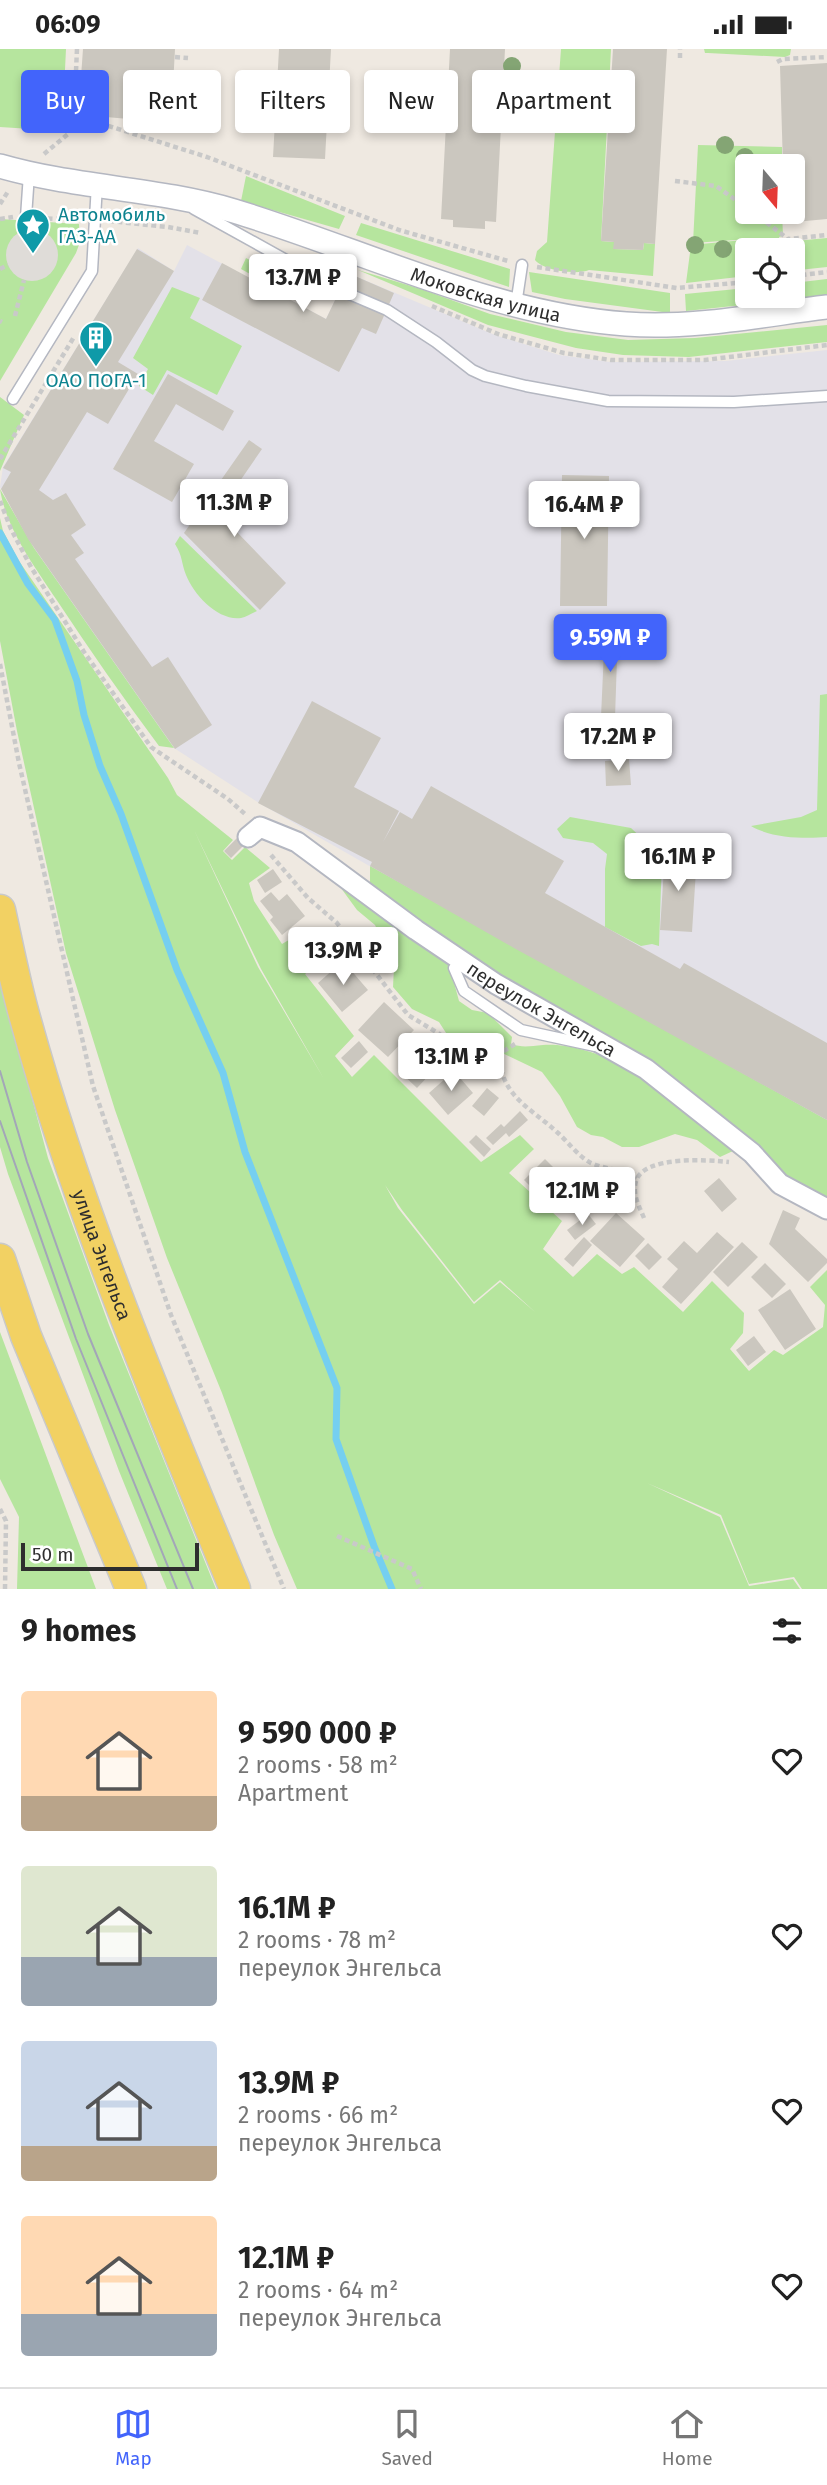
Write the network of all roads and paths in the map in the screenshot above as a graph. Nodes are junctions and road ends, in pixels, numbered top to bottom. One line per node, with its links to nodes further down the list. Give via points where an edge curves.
1 (77, 49): 21 (path, via 74,115 207,157 399,230)
2 (680, 49): 6 (path)
3 (175, 57): 5 (path)
4 (827, 57): 7 (path)
5 (188, 58)
6 (680, 58)
7 (776, 62)
8 (0, 166): 9 (street)
9 (29, 174): 10 (street); 12 (street, Моковская улица); 15 (lane)
10 (0, 181)
11 (675, 181): 14 (path, via 716,185)
12 (97, 184): 13 (street, Моковская улица); 31 (lane, via 92,271)
13 (166, 194): 27 (street, Моковская улица, via 233,211); 30 (lane, via 340,290 387,310 485,376 608,401 734,402)
14 (735, 199)
15 (26, 217)
16 (769, 224): 18 (path)
17 (827, 235): 19 (path)
18 (787, 238)
19 (798, 238)
20 (8, 265): 22 (path)
21 (522, 265): 26 (path, via 677,288); 27 (lane)
22 (0, 269)
23 (827, 272): 24 (path)
24 (805, 275)
25 (24, 280): 29 (path)
26 (735, 283)
27 (516, 305): 28 (street, Моковская улица, via 569,317 679,325)
28 (827, 307)
29 (15, 316)
30 (827, 396)
31 (13, 399)
32 (0, 501): 34 (path, via 31,567 150,747 228,799)
33 (0, 664): 50 (path, via 93,1086 171,1315)
34 (254, 832): 36 (street, переулок Энгельса, via 298,842); 38 (path, via 308,898 337,923 408,1015 478,1063)
35 (0, 910): 49 (main road, улица Энгельса, via 24,1016 58,1129 149,1380)
36 (461, 960): 37 (lane, via 454,968 464,991 521,1030); 39 (street, переулок Энгельса)
37 (542, 1035): 38 (path, via 517,1042); 39 (lane)
38 (499, 1054): 41 (path, via 500,1073 518,1101 590,1163 628,1172)
39 (618, 1054): 40 (street, переулок Энгельса, via 646,1069)
40 (766, 1168): 41 (path, via 698,1158 644,1170); 42 (street, переулок Энгельса, via 780,1184)
41 (636, 1179): 43 (path, via 636,1198)
42 (827, 1209)
43 (644, 1218)
44 (0, 1259): 48 (main road, via 26,1336)
45 (0, 1509): 47 (path, via 6,1521)
46 (337, 1536): 51 (path, via 412,1569)
47 (5, 1589)
48 (131, 1589)
49 (235, 1589)
50 (284, 1589)
51 (421, 1589)

